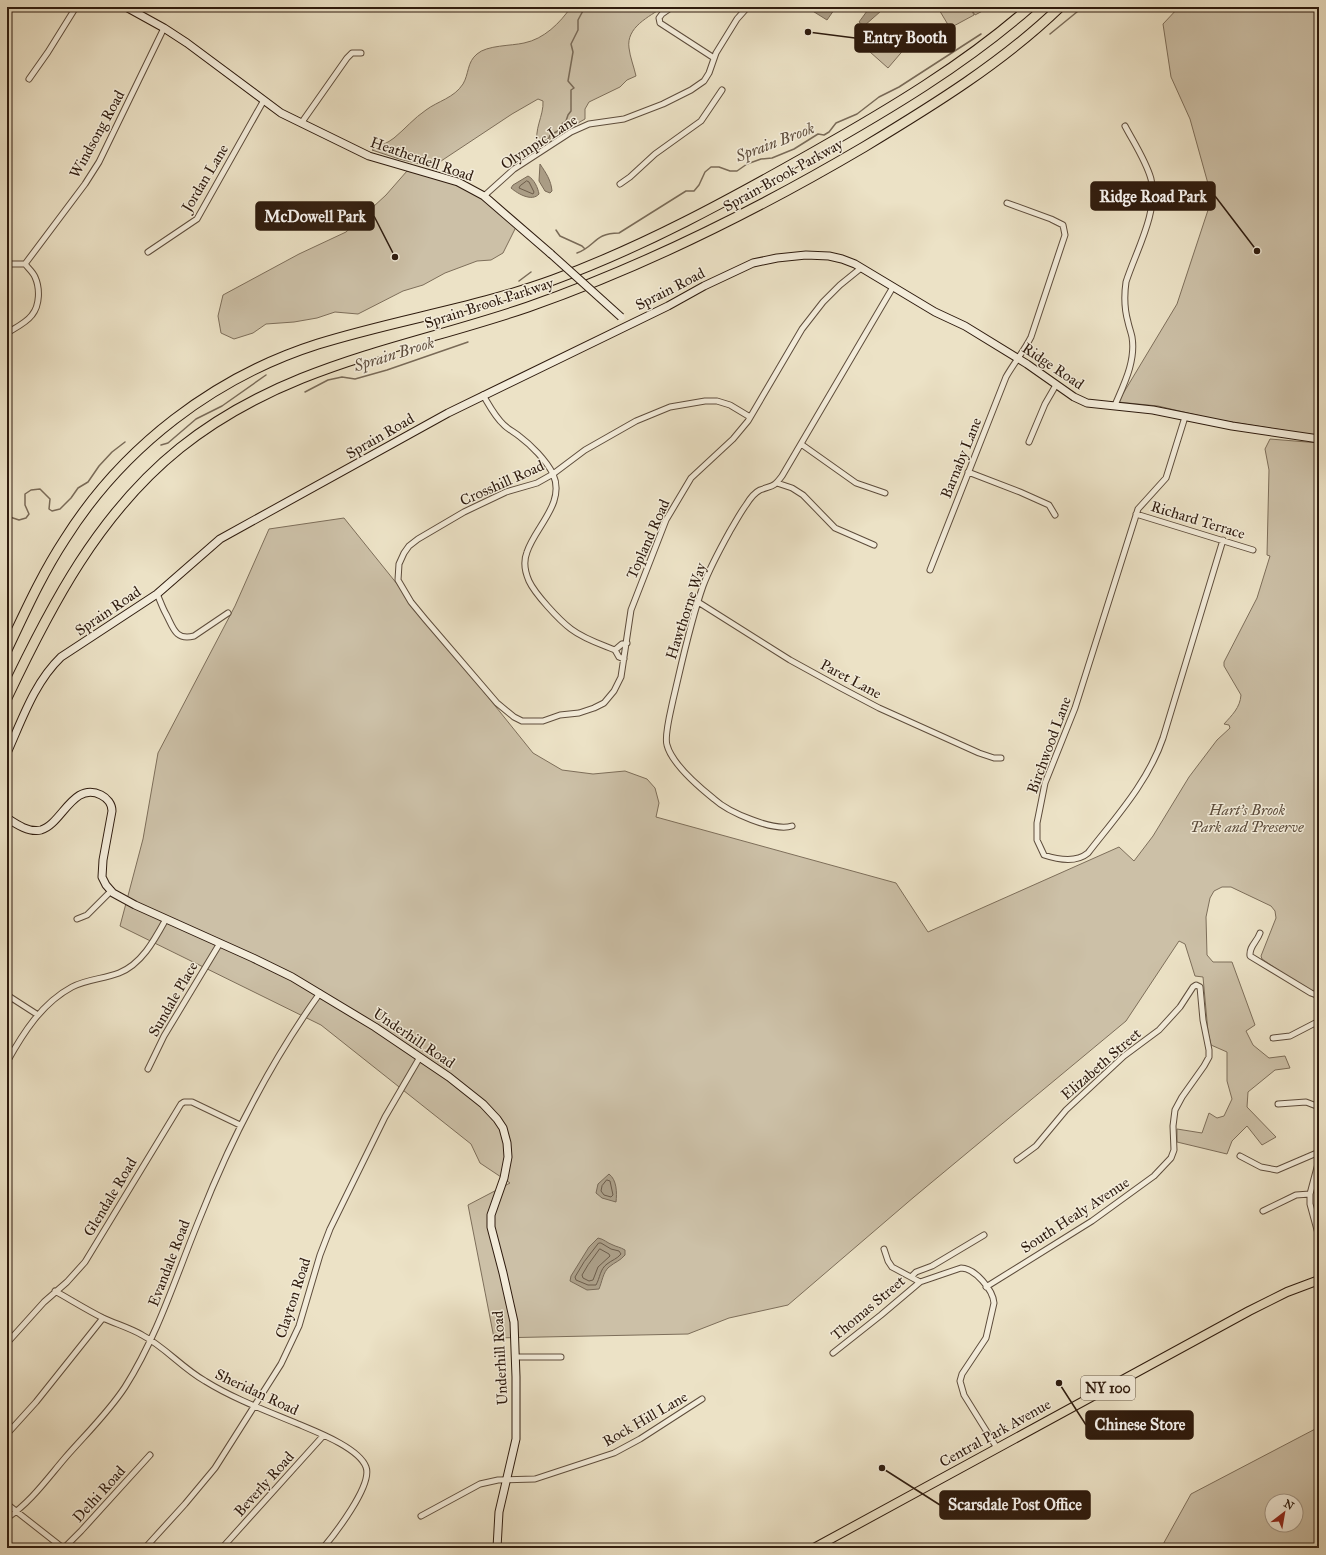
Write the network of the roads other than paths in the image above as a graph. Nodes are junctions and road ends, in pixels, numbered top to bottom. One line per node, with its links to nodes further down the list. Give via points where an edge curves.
1 (9, 7): 8 (street)
2 (76, 7): 12 (street)
3 (126, 7): 9 (street, Heatherdell Road)
4 (672, 7): 11 (street, via 659,18 660,23)
5 (744, 7): 11 (street, Olympic Lane, via 716,53)
6 (1030, 7): 51 (highway, Sprain Brook Parkway, via 970,55 894,105 766,178 652,238 585,268 516,292 303,349 252,370 204,398 147,442 96,495 54,556)
7 (1060, 7): 55 (highway, Sprain Brook Parkway, via 1030,34 926,109 827,168 719,226 647,260 562,294 306,375 256,398 214,422 152,472 104,526 54,604)
8 (7, 11)
9 (164, 28): 14 (street, Heatherdell Road); 23 (street, Windsong Road, via 99,162)
10 (361, 53): 15 (street, via 352,53 347,58)
11 (714, 61): 18 (street, Olympic Lane, via 704,81 691,90 624,119 589,124 571,132 514,169)
12 (29, 79)
13 (722, 90): 17 (street, via 701,121 655,154)
14 (264, 100): 15 (street, Heatherdell Road, via 282,113); 20 (street, Jordan Lane, via 197,219)
15 (302, 122): 18 (street, Heatherdell Road, via 369,156 458,182)
16 (1125, 126): 31 (street, via 1147,168 1151,180 1153,206 1126,282 1124,304 1132,337 1132,360)
17 (620, 184)
18 (484, 196): 26 (street, Heatherdell Road, bridge)
19 (1007, 203): 28 (street, Barnaby Lane, via 1051,219 1063,225 1065,231 1064,242 1031,337)
20 (148, 252)
21 (842, 259): 24 (street, Ridge Road); 26 (street, Sprain Road, via 806,255 753,263)
22 (7, 264): 23 (street)
23 (25, 264): 27 (street, via 35,276 38,303 31,316)
24 (861, 268): 25 (street, Ridge Road); 32 (street, Topland Road, via 840,285 802,329)
25 (893, 287): 28 (street, Ridge Road); 36 (street)
26 (629, 325): 30 (street, Sprain Road)
27 (7, 334)
28 (1018, 358): 29 (street, Ridge Road); 37 (street, Barnaby Lane, via 1006,377)
29 (1056, 385): 31 (street, Ridge Road, via 1087,403); 35 (street)
30 (483, 395): 38 (street, via 503,425 532,447); 47 (street, Sprain Road, via 220,539)
31 (1115, 405): 33 (street, Ridge Road)
32 (750, 417): 38 (street, Crosshill Road, via 730,405 717,401 705,400 670,407 636,421 604,439); 50 (street, Topland Road, via 733,439 691,478 667,518 632,610)
33 (1185, 417): 34 (street, Ridge Road); 41 (street, Birchwood Lane, via 1166,478)
34 (1319, 439)
35 (1029, 442)
36 (801, 444): 39 (street); 40 (street, via 856,483)
37 (968, 472): 42 (street, via 1049,506); 46 (street, Barnaby Lane)
38 (553, 474): 52 (street, via 554,500 527,551 525,572 529,583 555,615 587,639); 54 (street, Crosshill Road, via 464,512 409,546 399,564 398,580 411,602)
39 (777, 483): 44 (street, via 803,495 835,528); 48 (street, Hawthorne Way, via 773,487 759,490 745,506 718,552)
40 (885, 493)
41 (1136, 514): 43 (street, Richard Terrace); 43 (street, Birchwood Lane, via 1075,708 1042,796 1037,840 1044,855 1058,860 1082,858 1088,853 1150,769 1163,738)
42 (1055, 515)
43 (1223, 540): 45 (street, Richard Terrace)
44 (874, 545)
45 (1253, 550)
46 (930, 570)
47 (157, 594): 49 (street, via 172,629 179,635 194,636); 56 (street, Sprain Road, via 61,657 52,666 30,702)
48 (698, 602): 57 (street, Paret Lane, via 790,660 879,708 980,753); 59 (street, Hawthorne Way, via 669,721 666,743 668,750 699,787 727,809 772,826)
49 (228, 613)
50 (627, 643): 52 (street); 53 (street, Topland Road)
51 (7, 650)
52 (614, 650): 53 (street)
53 (624, 659): 54 (street, Topland Road, via 618,685 610,697 594,708 579,713 560,715 543,721 522,721 509,713)
54 (489, 694)
55 (7, 698)
56 (7, 753)
57 (1001, 758)
58 (7, 818): 60 (street, via 29,830 43,830 74,799 85,792 94,792 106,797 112,811 102,877)
59 (792, 826)
60 (111, 891): 61 (street, via 87,915); 62 (street, Underhill Road)
61 (77, 919)
62 (166, 919): 64 (street, Underhill Road); 69 (street, via 144,954 130,967 120,973 73,987 51,1001)
63 (1260, 933): 68 (street, via 1251,946 1250,956)
64 (220, 943): 66 (street, Underhill Road); 74 (street, Sundale Place, via 164,1036)
65 (1198, 986): 80 (street, Elizabeth Street, via 1193,987 1180,1007 1159,1030 1124,1056 1066,1110 1036,1146); 90 (street, South Healy Avenue, via 1201,992 1209,1057 1177,1106 1174,1120 1174,1150 1171,1158 1150,1180 1092,1221)
66 (320, 993): 72 (street, Underhill Road); 77 (street, Evandale Road, via 304,1014 264,1080)
67 (7, 995): 69 (street)
68 (1319, 996)
69 (38, 1015): 73 (street, via 25,1031)
70 (1319, 1021): 71 (street, via 1290,1036)
71 (1273, 1038)
72 (420, 1057): 96 (street, Underhill Road, via 483,1104 503,1128 508,1157 504,1178 491,1215 491,1227 514,1322); 99 (street, Clayton Road, via 385,1116 330,1229 293,1341)
73 (7, 1062)
74 (148, 1069)
75 (1278, 1104): 76 (street, via 1306,1102)
76 (1319, 1107)
77 (240, 1125): 91 (street, Glendale Road, via 192,1102 181,1104 85,1262); 93 (street, Evandale Road, via 211,1188)
78 (1319, 1152): 79 (street, via 1277,1170 1261,1167)
79 (1240, 1156)
80 (1017, 1160)
81 (1319, 1160): 82 (street)
82 (1310, 1194): 83 (street, via 1296,1194); 85 (street, via 1310,1204)
83 (1263, 1211)
84 (984, 1235): 87 (street)
85 (1319, 1238)
86 (884, 1249): 87 (street, Thomas Street, via 892,1266)
87 (911, 1277): 89 (street, Thomas Street)
88 (1319, 1280): 102 (main road, Central Park Avenue / NY 100, via 1249,1311)
89 (920, 1282): 90 (street, Thomas Street, via 964,1268 973,1271); 95 (street, Thomas Street)
90 (986, 1287): 102 (street, via 994,1303 987,1334 962,1374 960,1384 966,1399)
91 (55, 1291): 92 (street, Sheridan Road); 94 (street, Glendale Road)
92 (103, 1318): 93 (street, Sheridan Road); 100 (street)
93 (150, 1340): 99 (street, Sheridan Road, via 204,1381); 106 (street, Evandale Road, via 138,1365 114,1402)
94 (7, 1343)
95 (833, 1353)
96 (516, 1357): 97 (street); 104 (street, Underhill Road, via 516,1439)
97 (561, 1357)
98 (702, 1399): 104 (street, Rock Hill Lane, via 614,1453 535,1479)
99 (254, 1405): 101 (street, Sheridan Road); 111 (street, Clayton Road, via 215,1468)
100 (7, 1434)
101 (323, 1436): 112 (street, Beverly Road); 113 (street, Sheridan Road, via 348,1449 360,1459 366,1468 366,1477 350,1512)
102 (997, 1448): 109 (main road, Central Park Avenue / NY 100)
103 (150, 1455): 110 (street, Delhi Road)
104 (506, 1480): 107 (street, Rock Hill Lane, via 480,1484); 114 (street, Underhill Road, via 499,1512)
105 (7, 1504): 106 (street)
106 (16, 1512): 108 (street, Evandale Road); 110 (street)
107 (421, 1516)
108 (7, 1518)
109 (824, 1546): 115 (main road, Central Park Avenue / NY 100)
110 (64, 1548)
111 (145, 1548)
112 (222, 1548)
113 (322, 1548)
114 (497, 1548)
115 (814, 1548)

